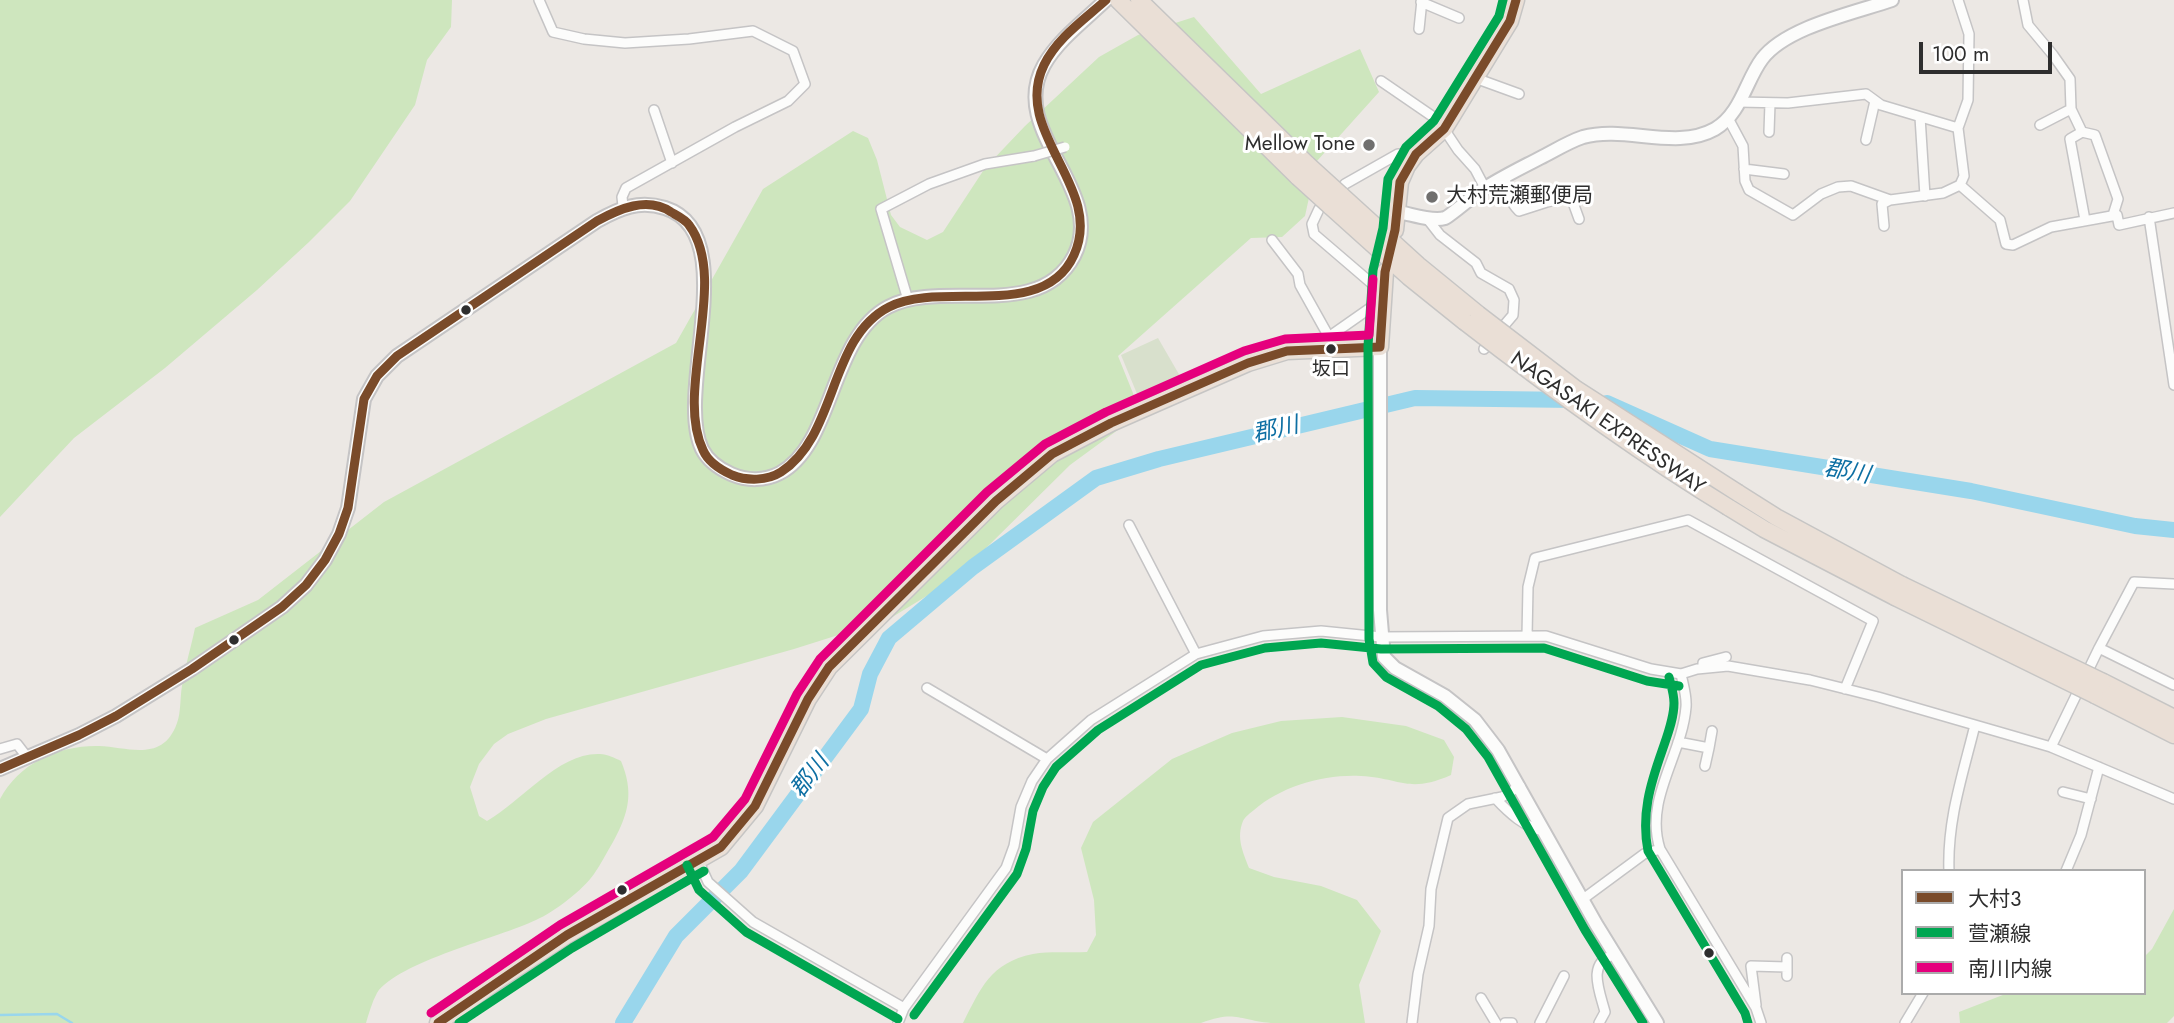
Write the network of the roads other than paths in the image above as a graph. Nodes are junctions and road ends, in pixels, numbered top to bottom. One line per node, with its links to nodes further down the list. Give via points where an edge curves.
1 (539, 0): 30 (street, via 553,32 584,39 625,43 753,31 793,51 805,84 788,101)
2 (1106, 0): 52 (street, via 1052,53 1042,68 1035,97 1041,129 1079,210 1075,254 1063,271 1027,292)
3 (1118, 0): 32 (highway, NAGASAKI EXPRESSWAY)
4 (1139, 0): 32 (highway, NAGASAKI EXPRESSWAY)
5 (1516, 0): 12 (highway, via 1510,21)
6 (1892, 0): 16 (street, via 1784,38 1760,61)
7 (1958, 0): 23 (street, via 1969,34 1968,100)
8 (2023, 0): 18 (street, via 2028,25 2070,79)
9 (1422, 1): 10 (street); 11 (street)
10 (1459, 18)
11 (1419, 29)
12 (1475, 78): 14 (street); 24 (highway)
13 (1381, 80): 24 (street)
14 (1519, 94)
15 (1875, 100): 17 (street, via 1866,94); 20 (street); 27 (street)
16 (1738, 102): 17 (street); 21 (street)
17 (1770, 103): 25 (street)
18 (2071, 109): 22 (street); 26 (street)
19 (654, 110): 30 (street)
20 (1920, 117): 23 (street); 37 (street)
21 (1728, 118): 31 (street, via 1743,146); 34 (street, via 1697,135 1585,136)
22 (2040, 125)
23 (1958, 128): 35 (street, via 1964,176)
24 (1444, 129): 29 (highway); 36 (street)
25 (1769, 132)
26 (2082, 132): 42 (street, via 2095,135 2118,199); 46 (street, via 2070,139)
27 (1866, 140)
28 (1065, 147): 52 (street, bridge, via 985,164 881,209)
29 (1416, 154): 40 (highway, via 1400,182); 51 (street, via 1398,154 1345,184 1319,209 1312,224 1314,234)
30 (672, 163): 39 (street, via 626,188)
31 (1744, 169): 33 (street); 38 (street, via 1749,190 1793,215 1838,187 1851,186)
32 (1303, 171): 69 (highway, NAGASAKI EXPRESSWAY, bridge, via 1471,318 1733,500 1776,517 1898,591)
33 (1784, 174)
34 (1504, 177): 36 (street); 45 (street, via 1512,205 1519,211 1571,197)
35 (1960, 185): 37 (street); 46 (street, via 2000,220 2006,244)
36 (1485, 188): 43 (street, via 1446,218)
37 (1925, 196): 38 (street)
38 (1891, 201): 47 (street, via 1882,204)
39 (623, 206): 52 (street, via 653,204 673,211 699,240 704,262 694,413 697,435 703,451 735,476 752,480 773,477 805,452 856,338 872,317); 79 (street, via 397,356 377,376 365,399 348,508 334,543 306,585 282,607 116,716)
40 (1398, 212): 43 (street); 48 (highway)
41 (2174, 213): 44 (street)
42 (2113, 215): 44 (street, via 2119,225); 46 (street)
43 (1426, 217): 56 (street, via 1481,273 1508,289 1514,300 1513,315)
44 (2150, 217): 57 (street)
45 (1579, 219)
46 (2085, 220)
47 (1884, 226)
48 (1395, 230)
49 (1272, 240): 53 (street, via 1298,274)
50 (1385, 272): 51 (highway)
51 (1383, 296): 53 (street); 54 (highway)
52 (908, 300)
53 (1329, 337): 55 (street)
54 (1380, 347): 55 (highway); 61 (street)
55 (1312, 349): 91 (highway, via 1248,363 1111,424 1052,454 1005,493 829,667 755,806 720,846)
56 (1484, 349)
57 (2174, 385)
58 (1129, 525): 63 (street)
59 (2174, 584): 62 (street, via 2134,582)
60 (1527, 636): 61 (street); 66 (street, via 1546,636); 70 (street, via 1528,587 1535,558 1688,520 1873,621)
61 (1381, 637): 63 (street, via 1321,631 1263,636); 84 (street, via 1384,657 1395,668 1445,696 1475,720)
62 (2099, 648): 67 (street); 76 (street)
63 (1196, 654): 80 (street, via 1091,720)
64 (1726, 657): 65 (street, via 1703,663)
65 (1703, 668): 66 (street); 70 (street, via 1728,666)
66 (1681, 674): 75 (street, via 1686,706)
67 (2174, 685)
68 (927, 688): 80 (street)
69 (2099, 688): 71 (highway, NAGASAKI EXPRESSWAY); 74 (highway, NAGASAKI EXPRESSWAY)
70 (1845, 689): 72 (street)
71 (2174, 718)
72 (1975, 724): 76 (street); 92 (street, via 1952,811)
73 (1713, 731): 77 (street)
74 (2174, 735)
75 (1678, 742): 77 (street); 90 (street, via 1655,820)
76 (2050, 747): 82 (street)
77 (1709, 748): 81 (street)
78 (0, 749): 79 (street, via 17,744)
79 (27, 757): 83 (street)
80 (1047, 759): 100 (street, via 1021,807 1006,868)
81 (1705, 766)
82 (2099, 767): 87 (street); 88 (street)
83 (0, 769)
84 (1520, 786): 86 (street); 89 (street)
85 (2063, 792): 87 (street)
86 (1495, 798): 89 (street, via 1532,829); 104 (street, via 1468,804 1448,818 1431,889)
87 (2091, 799): 93 (street)
88 (2174, 799)
89 (1545, 831): 94 (street)
90 (1660, 849): 94 (street, via 1644,854); 101 (street)
91 (698, 860): 100 (street, via 708,882 752,922); 102 (highway, via 567,935)
92 (1949, 869)
93 (2067, 869)
94 (1583, 898): 95 (street)
95 (1614, 955): 109 (street, via 1606,957 1596,974 1605,1012); 110 (street)
96 (1787, 967): 101 (street, via 1751,966)
97 (1564, 976): 108 (street)
98 (1922, 995): 112 (street)
99 (1480, 998): 105 (street)
100 (904, 1008): 103 (street)
101 (1756, 1008): 111 (street)
102 (438, 1023)
103 (898, 1023)
104 (1412, 1023)
105 (1496, 1023)
106 (1505, 1023): 107 (street)
107 (1512, 1023)
108 (1540, 1023)
109 (1599, 1023)
110 (1657, 1023)
111 (1763, 1023)
112 (1905, 1023)

